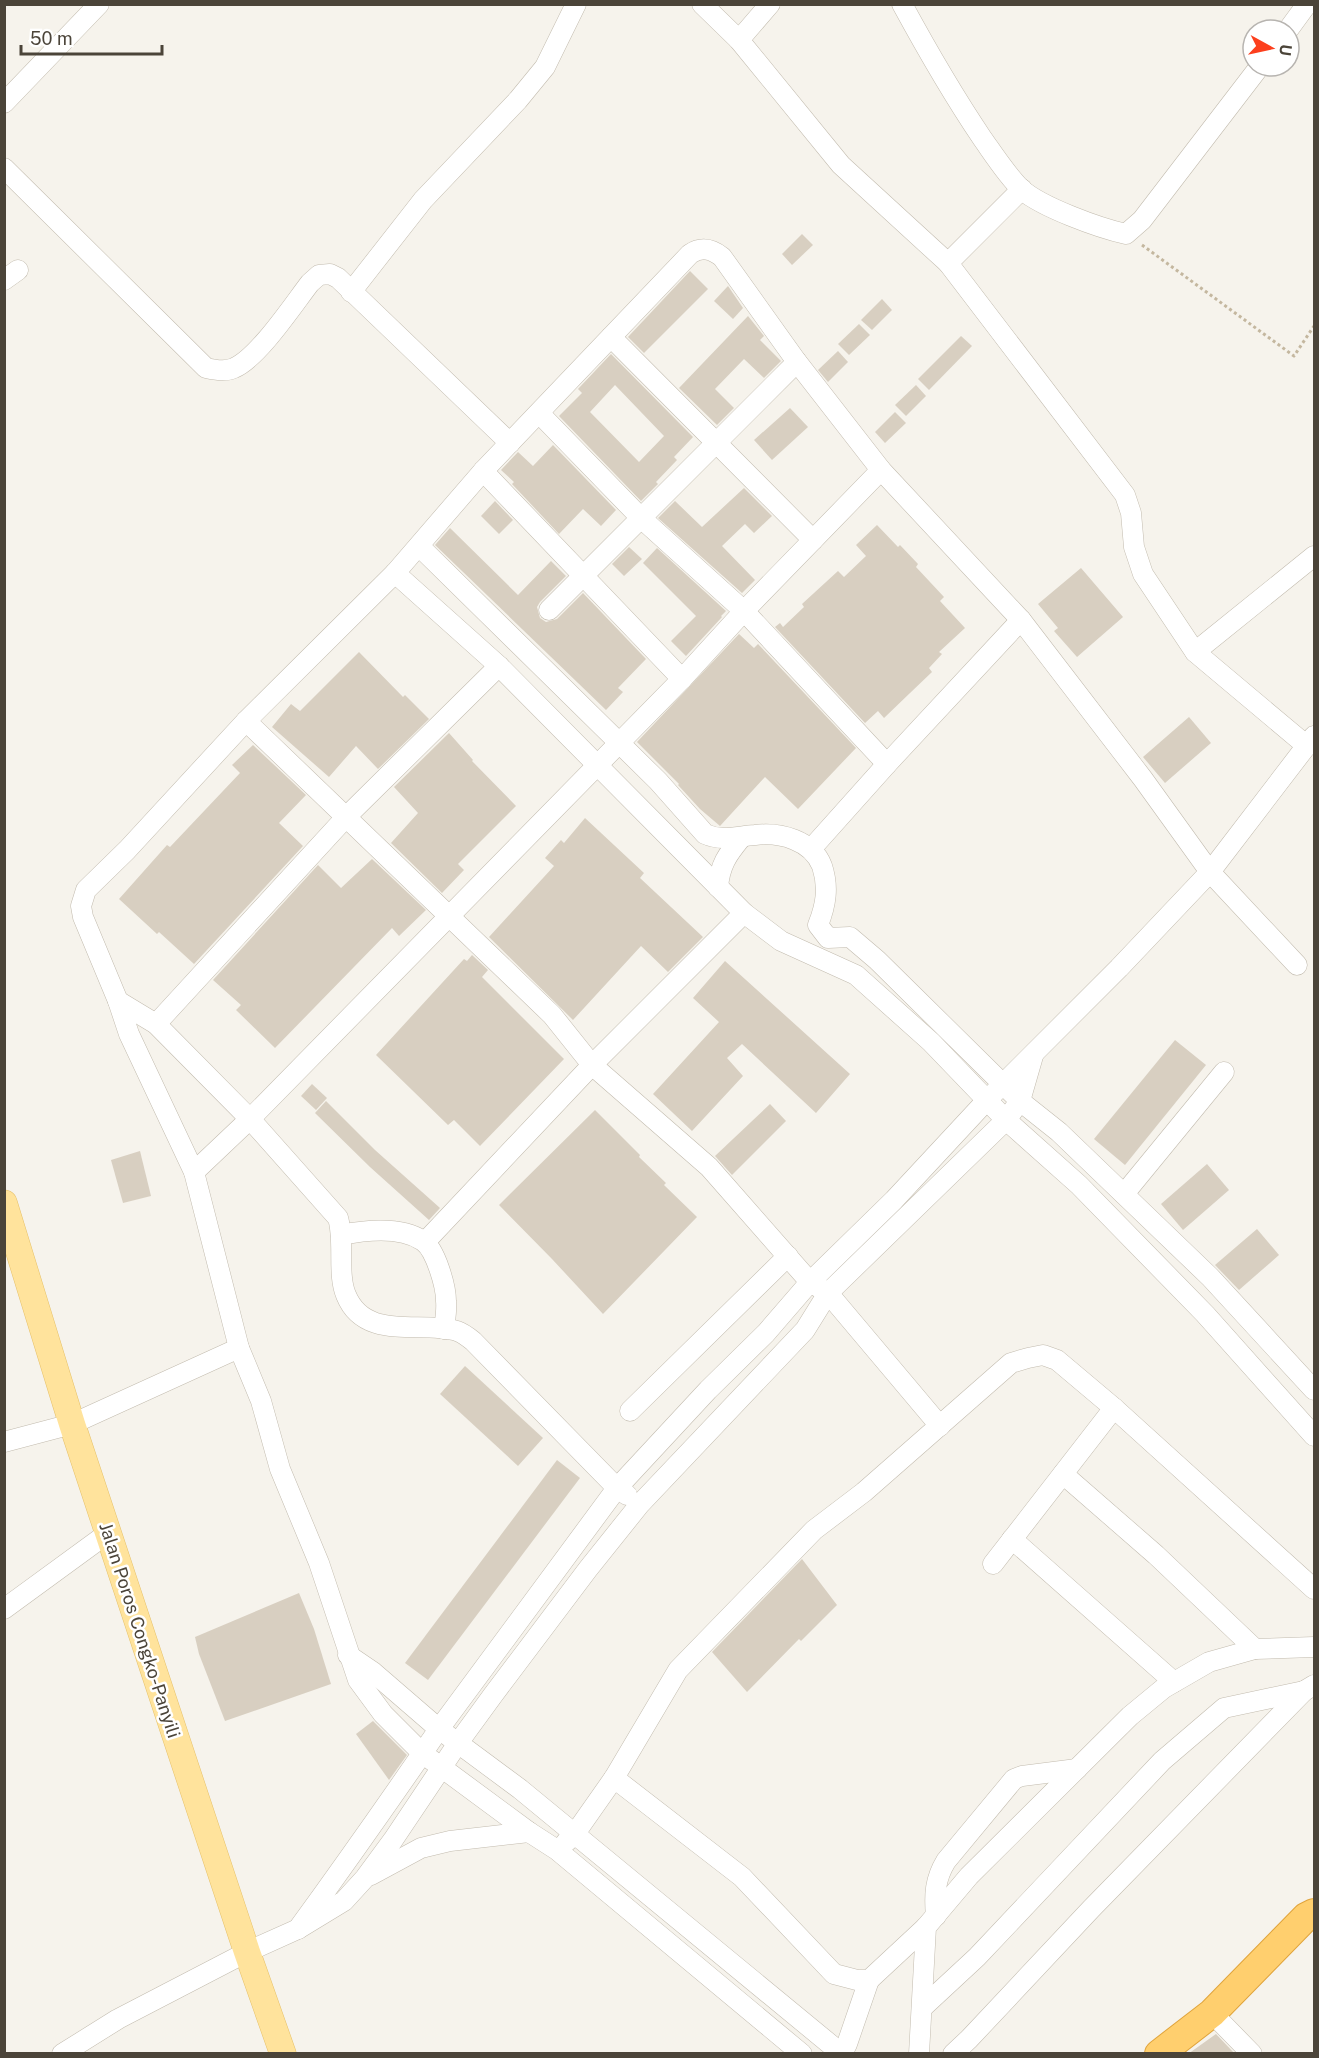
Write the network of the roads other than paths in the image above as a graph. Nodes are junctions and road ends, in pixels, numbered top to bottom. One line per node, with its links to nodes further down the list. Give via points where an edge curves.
1 (99, 4): 10 (street)
2 (576, 4): 14 (street, via 544,66 518,100 423,200)
3 (702, 4): 8 (street)
4 (770, 4): 8 (street)
5 (902, 4): 12 (street, via 960,106)
6 (1307, 4): 7 (street)
7 (1297, 18)
8 (739, 40): 13 (street, via 841,165)
9 (1251, 78): 12 (street, via 1142,220 1126,234 1102,229)
10 (4, 104)
11 (4, 168): 14 (street, via 206,368 234,368 253,355 319,275 330,274)
12 (1022, 189): 13 (street)
13 (948, 263): 31 (street, via 1125,495 1143,574)
14 (351, 292): 19 (street)
15 (611, 337): 16 (street, via 690,254 696,249 713,250); 17 (street); 18 (street)
16 (797, 362): 18 (street); 20 (street)
17 (539, 413): 19 (street); 22 (street)
18 (716, 442): 22 (street); 23 (street)
19 (510, 443): 21 (street)
20 (881, 470): 23 (street); 30 (street)
21 (483, 471): 24 (street); 27 (street)
22 (641, 518): 27 (street); 29 (street)
23 (813, 540): 29 (street)
24 (419, 546): 26 (street); 36 (street)
25 (1314, 556): 31 (street)
26 (396, 573): 32 (street); 34 (street)
27 (583, 576): 28 (street); 33 (street)
28 (549, 610)
29 (744, 611): 33 (street); 38 (street)
30 (1021, 620): 38 (street); 42 (street)
31 (1195, 652): 35 (street)
32 (499, 666): 37 (street); 39 (street)
33 (682, 679): 36 (street)
34 (246, 721): 39 (street); 49 (street, via 86,890 81,906 83,917)
35 (1311, 741): 42 (street)
36 (618, 742): 37 (street); 40 (street, via 705,834 715,839)
37 (597, 764): 43 (street); 45 (street)
38 (887, 764): 41 (street)
39 (347, 816): 45 (street); 50 (street)
40 (741, 838): 41 (street, via 783,837); 43 (street, via 720,870)
41 (811, 849): 46 (street, via 825,874 825,907)
42 (1210, 872): 48 (street); 51 (street)
43 (718, 887): 44 (street)
44 (744, 913): 47 (street); 52 (street)
45 (449, 916): 52 (street, via 552,1015); 57 (street)
46 (818, 925): 47 (street); 54 (street, via 828,938 850,937 877,960)
47 (781, 941): 55 (street, via 856,975 931,1042)
48 (1297, 965)
49 (117, 1001): 50 (street); 59 (street)
50 (156, 1024): 57 (street)
51 (1034, 1054): 54 (street); 56 (street)
52 (592, 1065): 63 (street); 64 (street, via 709,1167)
53 (1224, 1072): 60 (street)
54 (1004, 1085): 55 (street); 56 (street)
55 (987, 1100): 58 (street); 65 (street, via 894,1200)
56 (1020, 1101): 58 (street); 60 (street)
57 (250, 1119): 59 (street); 62 (street, via 338,1218)
58 (1006, 1120): 66 (street); 71 (street, via 1078,1185 1205,1314)
59 (194, 1172): 68 (street)
60 (1124, 1194): 69 (street, via 1210,1277)
61 (4, 1203): 73 (main road, Jalan Poros Congko-Panyili)
62 (341, 1235): 63 (street, via 401,1232); 67 (street, via 344,1292 360,1315 388,1326)
63 (425, 1242): 67 (street, via 439,1270 446,1297)
64 (788, 1257): 65 (street); 72 (street)
65 (810, 1282): 66 (street); 78 (street, via 766,1334 708,1389)
66 (828, 1293): 74 (street); 79 (street, via 805,1330)
67 (444, 1329): 78 (street, via 473,1341)
68 (239, 1348): 73 (street); 87 (street, via 261,1401 280,1469 319,1563)
69 (1313, 1389): 71 (street)
70 (1114, 1408): 74 (street, via 1057,1360 1043,1355 1011,1363); 77 (street); 83 (street)
71 (1290, 1408): 75 (street)
72 (630, 1411)
73 (72, 1424): 76 (street); 80 (main road, Jalan Poros Congko-Panyili)
74 (940, 1426): 95 (street, via 814,1530 678,1670)
75 (1314, 1436)
76 (4, 1442)
77 (1063, 1474): 81 (street); 86 (street)
78 (617, 1488): 79 (street); 90 (street)
79 (640, 1504): 91 (street)
80 (108, 1533): 84 (street); 103 (main road, Jalan Poros Congko-Panyili)
81 (1012, 1539): 82 (street); 88 (street)
82 (993, 1564)
83 (1314, 1589)
84 (4, 1609)
85 (1314, 1647): 86 (street)
86 (1255, 1649): 88 (street, via 1209,1662)
87 (348, 1655): 90 (street, via 374,1672); 92 (street, via 358,1680 383,1714)
88 (1174, 1682): 94 (street, via 1130,1716)
89 (1309, 1688): 105 (street, via 1224,1708 1162,1761 976,1958); 112 (street)
90 (439, 1729): 91 (street); 92 (street)
91 (458, 1743): 93 (street); 97 (street)
92 (422, 1753): 93 (street); 102 (street)
93 (443, 1768): 96 (street); 99 (street)
94 (1077, 1769): 101 (street, via 969,1876); 101 (street, via 1022,1776 1008,1785 940,1870)
95 (614, 1778): 97 (street); 104 (street, via 742,1877 834,1974)
96 (529, 1832): 98 (street); 99 (street, via 421,1848)
97 (574, 1835): 98 (street); 110 (street)
98 (557, 1850): 109 (street)
99 (365, 1878): 102 (street, via 344,1901)
100 (1314, 1913): 106 (highway)
101 (931, 1921): 104 (street); 105 (street)
102 (298, 1929): 103 (street)
103 (247, 1952): 107 (street, via 117,2019); 108 (main road, Jalan Poros Congko-Panyili)
104 (869, 1980): 110 (street)
105 (922, 2008): 111 (street)
106 (1212, 2013): 113 (highway); 114 (street)
107 (62, 2054)
108 (283, 2054)
109 (802, 2054)
110 (842, 2054)
111 (919, 2054)
112 (953, 2054)
113 (1159, 2054)
114 (1252, 2054)

